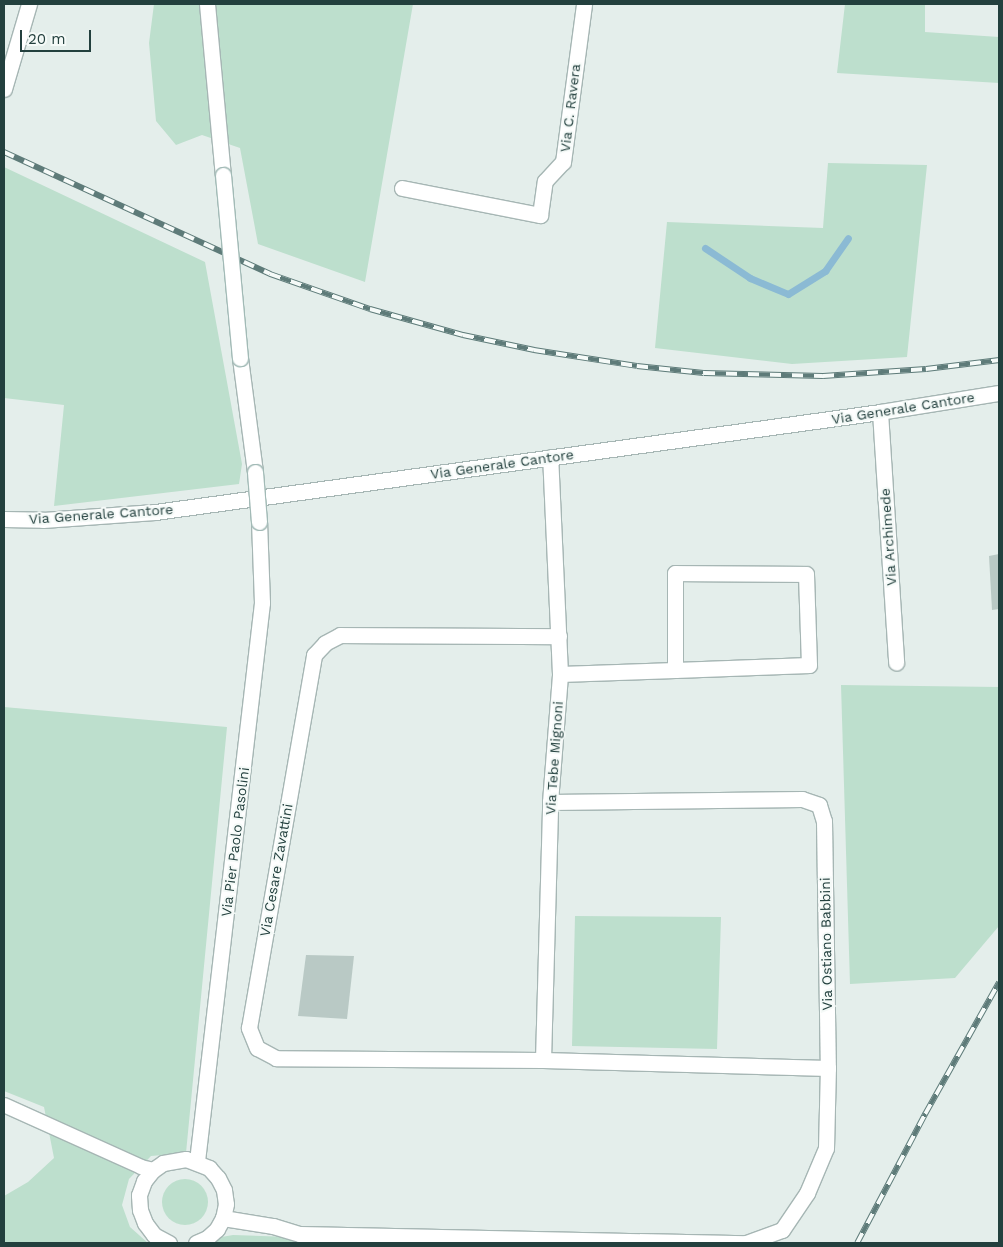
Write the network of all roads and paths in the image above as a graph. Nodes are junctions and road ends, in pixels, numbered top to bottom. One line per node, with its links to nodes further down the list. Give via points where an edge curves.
1 (29, 4): 4 (street)
2 (207, 4): 18 (street, Via Pier Paolo Pasolini, bridge, via 240,358 255,472 261,612)
3 (584, 4): 5 (street, Via C. Ravera, via 563,162 545,181 540,215)
4 (4, 89)
5 (402, 188)
6 (999, 393): 7 (street, Via Generale Cantore)
7 (880, 412): 8 (street, Via Generale Cantore); 11 (street, Via Archimede)
8 (550, 457): 9 (street, Via Generale Cantore, via 155,512 43,520); 10 (street, Via Tebe Mignoni)
9 (4, 519)
10 (559, 636): 13 (street, Via Tebe Mignoni); 15 (street, Via Cesare Zavattini, via 340,634 314,655 249,1028 257,1048 276,1058)
11 (896, 662)
12 (675, 670): 12 (street, via 808,666 806,574 675,573); 13 (street)
13 (560, 674): 14 (street, Via Tebe Mignoni)
14 (550, 802): 15 (street, Via Tebe Mignoni); 16 (street, Via Ostiano Babbini, via 802,798 819,805 824,821)
15 (543, 1060): 16 (street)
16 (828, 1068): 23 (street, via 826,1148 807,1193 782,1230)
17 (4, 1105): 19 (lane)
18 (197, 1161): 19 (street, via 174,1159); 20 (street, via 209,1168 224,1190)
19 (153, 1170): 21 (street, via 139,1195 140,1210 144,1223 154,1235)
20 (223, 1218): 22 (street, via 217,1229); 23 (street, via 300,1234)
21 (169, 1243)
22 (196, 1243)
23 (746, 1243)

